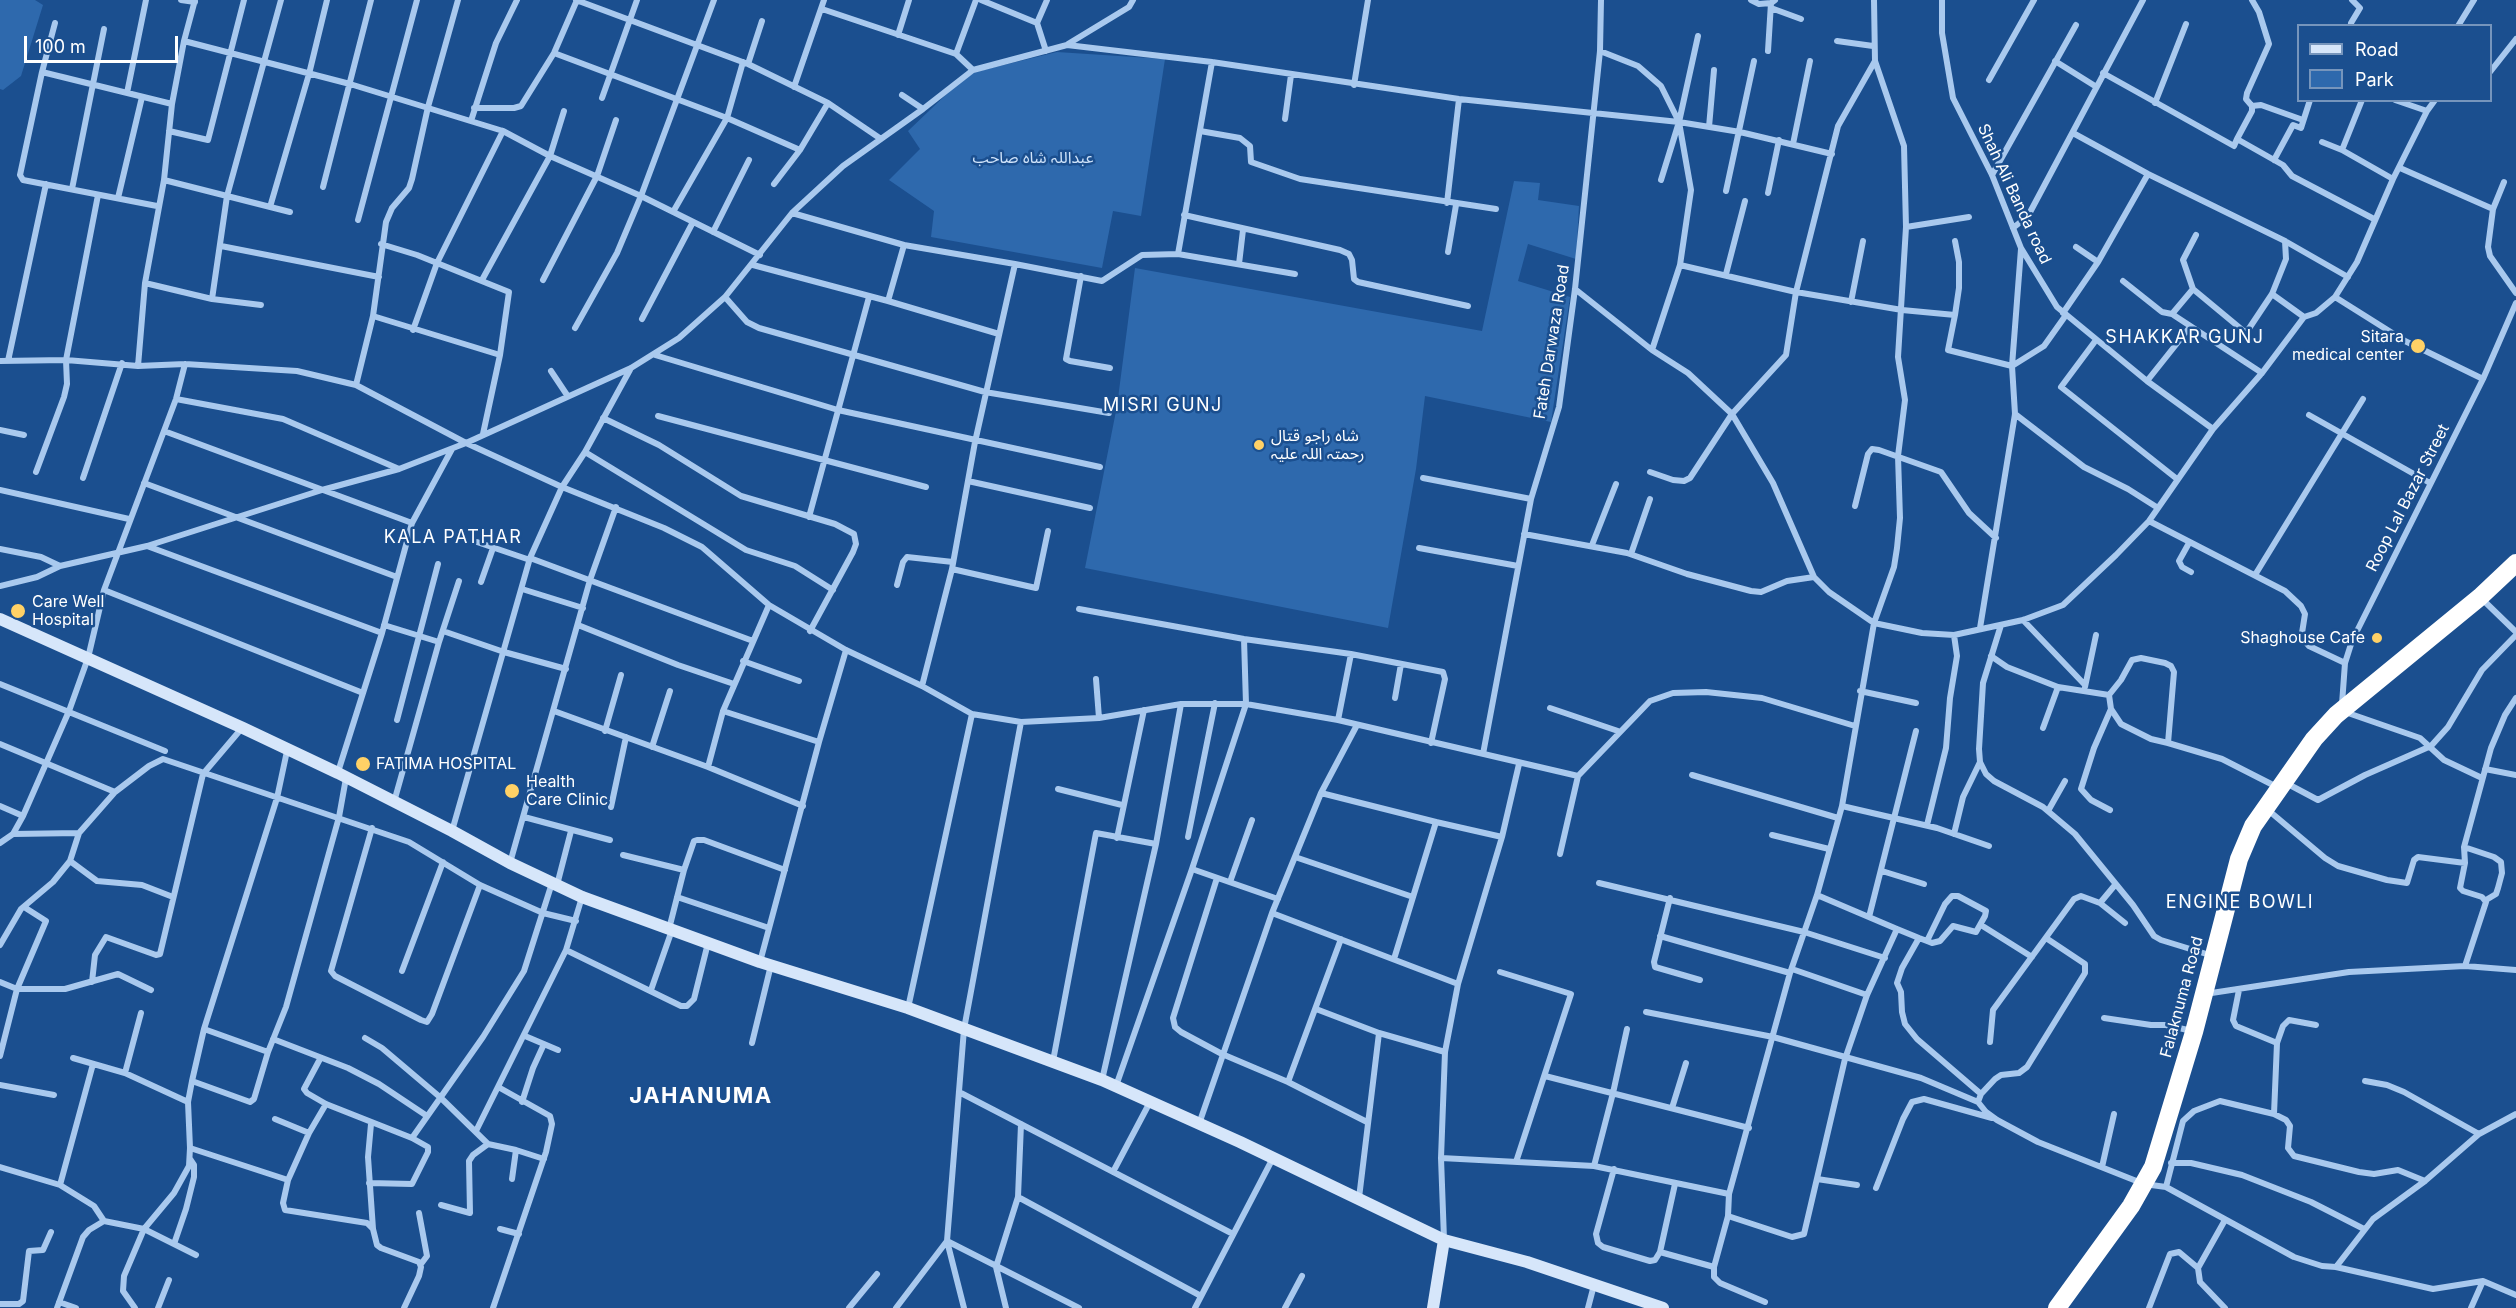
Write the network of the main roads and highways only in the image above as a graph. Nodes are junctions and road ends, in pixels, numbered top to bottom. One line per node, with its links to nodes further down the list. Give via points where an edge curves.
1 (2516, 563): 6 (highway, Falaknuma Road, via 2342,711 2314,739 2253,826 2240,859 2159,1148 2130,1206)
2 (0, 619): 3 (main road, via 243,728 582,897 766,963 908,1008 1102,1080)
3 (1444, 1240): 4 (main road); 5 (main road, via 1527,1262)
4 (1433, 1308)
5 (1662, 1308)
6 (2057, 1308)

